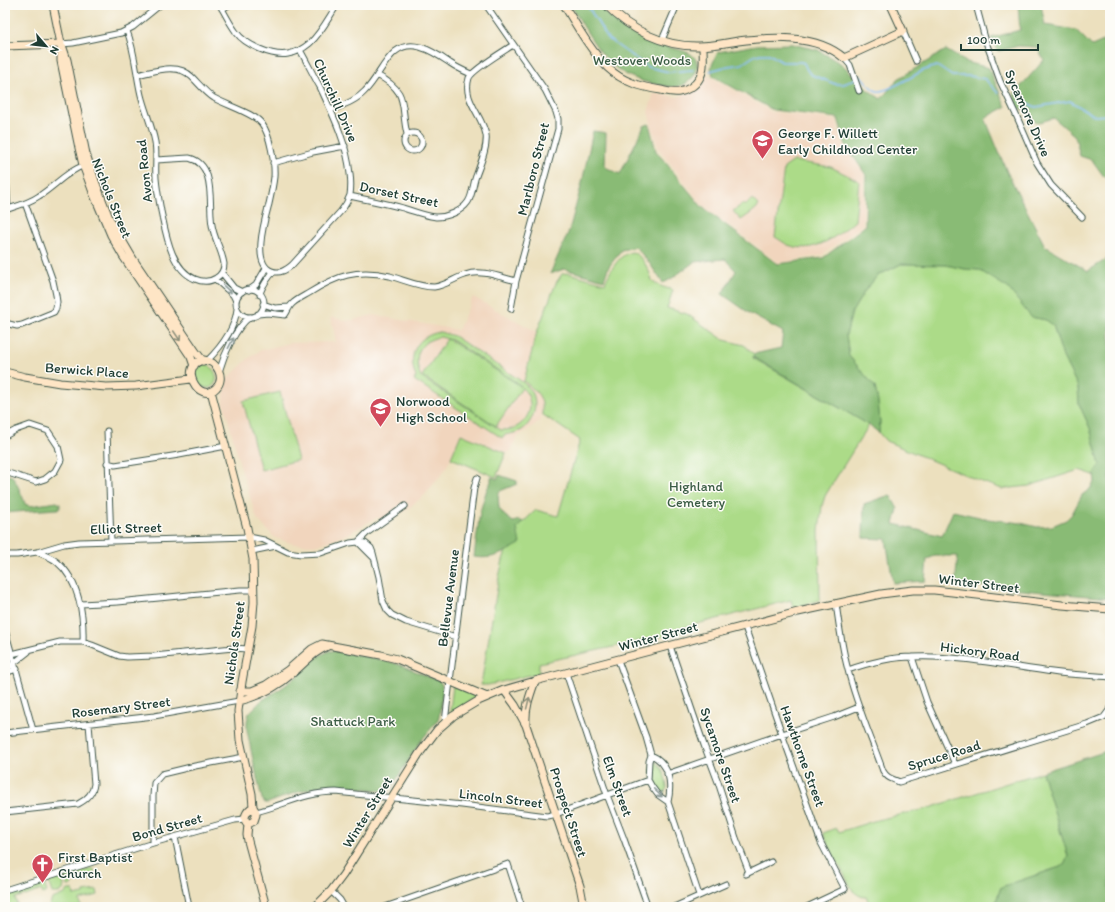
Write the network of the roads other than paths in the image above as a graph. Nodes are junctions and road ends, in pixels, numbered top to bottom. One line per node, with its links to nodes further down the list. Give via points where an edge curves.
1 (53, 5): 15 (street, Nichols Street)
2 (160, 5): 12 (street)
3 (229, 5): 11 (street)
4 (337, 5): 19 (street, via 314,38)
5 (486, 5): 16 (street, Marlboro Street)
6 (564, 5): 18 (street, via 604,64 617,75 636,85 675,92 690,88 701,75)
7 (606, 5): 14 (street, via 632,27)
8 (677, 5): 14 (street)
9 (891, 5): 13 (street)
10 (976, 5): 36 (street, Sycamore Drive, via 1000,81 1037,163 1051,185)
11 (221, 7): 19 (street, Churchill Drive, via 236,32 251,46 281,54)
12 (127, 31): 15 (street); 23 (street, Avon Road)
13 (903, 31): 20 (street); 21 (street)
14 (662, 40): 18 (street, via 687,46)
15 (61, 44): 17 (street); 32 (street, Nichols Street, via 61,61)
16 (513, 45): 22 (street); 41 (street, Marlboro Street, via 545,90 558,119 558,129)
17 (5, 46)
18 (703, 46): 20 (street, via 784,38 822,45)
19 (300, 50): 26 (street, Churchill Drive)
20 (844, 58): 25 (street, via 850,65)
21 (916, 61)
22 (471, 74): 24 (street, via 433,51 406,46 388,58); 33 (street, Dorset Street, via 468,93 486,134 486,142 468,201 462,208 450,215 435,217)
23 (137, 75): 30 (street, Avon Road, via 153,136); 31 (street, via 170,68 189,74 213,98 262,123)
24 (377, 75): 26 (street, via 371,86 360,96); 27 (street, via 392,84 400,94)
25 (858, 88)
26 (331, 110): 28 (street, Churchill Drive)
27 (407, 134)
28 (345, 146): 31 (street); 33 (street, Churchill Drive, via 350,173)
29 (5, 159): 35 (street)
30 (156, 160): 39 (street, via 189,158 199,162 203,167 209,183 212,228 224,259); 40 (street, Avon Road, via 158,191 167,241 172,252 183,271 191,277 203,281)
31 (274, 163): 37 (street, via 273,184 261,243 262,258)
32 (86, 164): 34 (street, via 72,170 38,198); 38 (street, Nichols Street, via 94,195 109,230 120,251)
33 (350, 196): 37 (street, via 347,204 292,265 283,271)
34 (25, 203): 35 (street); 52 (street, via 53,281 56,308 54,312 22,325)
35 (6, 210)
36 (1082, 217)
37 (270, 270): 42 (street); 44 (street)
38 (137, 271): 53 (street, Nichols Street, via 196,352); 54 (street, Nichols Street, one-way to 54, via 191,357)
39 (222, 273): 40 (street); 43 (street, via 234,288)
40 (216, 279): 45 (street, one-way to 45)
41 (516, 281): 47 (street, via 473,272 434,287 376,273 358,273 342,276 322,285); 49 (street, Marlboro Street)
42 (249, 290): 43 (street); 44 (street)
43 (242, 292): 45 (street)
44 (260, 295): 46 (street)
45 (236, 300): 48 (street)
46 (263, 304): 47 (street, via 275,308); 50 (street)
47 (289, 307): 50 (street, via 284,315)
48 (237, 309): 51 (street, via 242,315); 53 (street, via 230,331 218,348)
49 (512, 309)
50 (258, 314): 51 (street)
51 (250, 317): 56 (street, one-way to 51, via 234,338 244,321)
52 (5, 323)
53 (205, 360): 54 (street); 56 (street, via 215,365)
54 (194, 366): 57 (street)
55 (5, 372): 57 (street, Berwick Place, via 60,383 106,387)
56 (219, 372): 58 (street, via 219,384)
57 (191, 379): 58 (street, via 204,392)
58 (212, 392): 61 (street, Nichols Street)
59 (107, 431): 62 (street)
60 (5, 436): 63 (street, via 30,425 48,431 58,446 61,460 55,471 36,482)
61 (226, 446): 62 (street, via 115,465); 66 (street, Nichols Street)
62 (107, 463): 67 (street)
63 (5, 472)
64 (477, 478): 79 (street, Bellevue Avenue)
65 (405, 506): 68 (street)
66 (249, 537): 67 (street, Elliot Street); 69 (street, Elliot Street); 70 (street, Nichols Street)
67 (111, 541): 71 (street, Elliot Street, via 64,544)
68 (358, 542): 69 (street, Elliot Street, via 321,553 308,554 294,553); 79 (street, via 374,558 383,601 392,615 406,622)
69 (276, 546): 70 (street)
70 (252, 551): 73 (street, Nichols Street)
71 (37, 552): 72 (street, Elliot Street); 75 (street, via 58,563 70,580)
72 (5, 556)
73 (254, 590): 75 (street); 83 (street, Nichols Street)
74 (836, 603): 76 (street, Winter Street, via 880,594 934,590 1062,606); 77 (street, Winter Street); 91 (street, Spruce Road)
75 (81, 604): 80 (street)
76 (1110, 609)
77 (745, 627): 81 (street, Winter Street); 108 (street, Hawthorne Street)
78 (5, 630): 84 (street)
79 (456, 637): 95 (street, Bellevue Avenue)
80 (83, 642): 82 (street, via 60,642); 83 (street, via 127,657)
81 (670, 646): 86 (street, Winter Street); 111 (street, Sycamore Street)
82 (33, 649): 84 (street); 87 (street)
83 (248, 649): 98 (street, Nichols Street)
84 (12, 654): 87 (street)
85 (912, 657): 91 (street, Hickory Road, via 865,664); 94 (street, Hickory Road, via 938,657); 112 (street, via 927,702)
86 (618, 660): 93 (street, Winter Street); 109 (street)
87 (15, 662): 89 (street); 90 (street)
88 (301, 662): 95 (street, via 327,646 332,646 397,659); 98 (street, via 266,686); 100 (street, via 270,690)
89 (17, 669): 92 (street); 106 (street)
90 (5, 670)
91 (848, 670): 101 (street, Spruce Road)
92 (5, 673)
93 (566, 673): 96 (street, Winter Street); 115 (street, Elm Street)
94 (1110, 677)
95 (451, 681): 99 (street); 103 (street, Bellevue Avenue)
96 (535, 681): 97 (street, Winter Street); 105 (street, Prospect Street, one-way to 96, via 526,710)
97 (504, 690): 99 (street, Winter Street); 105 (street, Prospect Street, via 516,705)
98 (240, 692): 100 (street, Nichols Street)
99 (487, 696): 103 (street, Winter Street)
100 (239, 702): 104 (street, Rosemary Street); 110 (street, Nichols Street, via 239,730)
101 (859, 707): 108 (street); 112 (street, Spruce Road, via 883,771 890,779 899,782)
102 (1110, 709): 112 (street, Spruce Road, via 1104,717 1087,724)
103 (445, 722): 116 (street, Winter Street, via 432,735)
104 (89, 724): 106 (street, Rosemary Street); 119 (street, via 94,784 91,794 78,804)
105 (526, 725): 120 (street, Prospect Street)
106 (34, 730): 107 (street, Rosemary Street)
107 (5, 733)
108 (782, 734): 111 (street); 138 (street, Hawthorne Street, via 821,843 844,889)
109 (651, 755): 113 (street, via 658,758); 114 (street, via 648,761)
110 (244, 757): 118 (street, Nichols Street); 123 (street, via 162,774 154,783)
111 (710, 759): 113 (street); 124 (street, Sycamore Street, via 748,873)
112 (955, 764)
113 (667, 774): 117 (street, via 670,784)
114 (648, 780): 115 (street, Lincoln Street); 117 (street, one-way to 117, via 658,794)
115 (607, 795): 120 (street, Lincoln Street); 136 (street, Elm Street)
116 (392, 797): 118 (street, via 344,792 317,793); 120 (street, Lincoln Street, via 543,815); 127 (street, Winter Street)
117 (668, 802): 128 (street)
118 (254, 809): 121 (street, via 248,810 245,817)
119 (5, 812)
120 (556, 814): 135 (street, Prospect Street, via 580,886)
121 (247, 822): 122 (street, Bond Street, via 235,820); 130 (street, via 248,841)
122 (175, 837): 123 (street, Bond Street); 129 (street)
123 (153, 843): 126 (street, Bond Street)
124 (771, 862)
125 (726, 884): 128 (street)
126 (5, 890)
127 (331, 891): 131 (street, Winter Street); 132 (street)
128 (699, 895): 137 (street)
129 (189, 907)
130 (266, 907)
131 (315, 907)
132 (344, 907)
133 (385, 907): 134 (street, via 508,864)
134 (522, 907)
135 (584, 907)
136 (648, 907)
137 (674, 907)
138 (806, 907)

